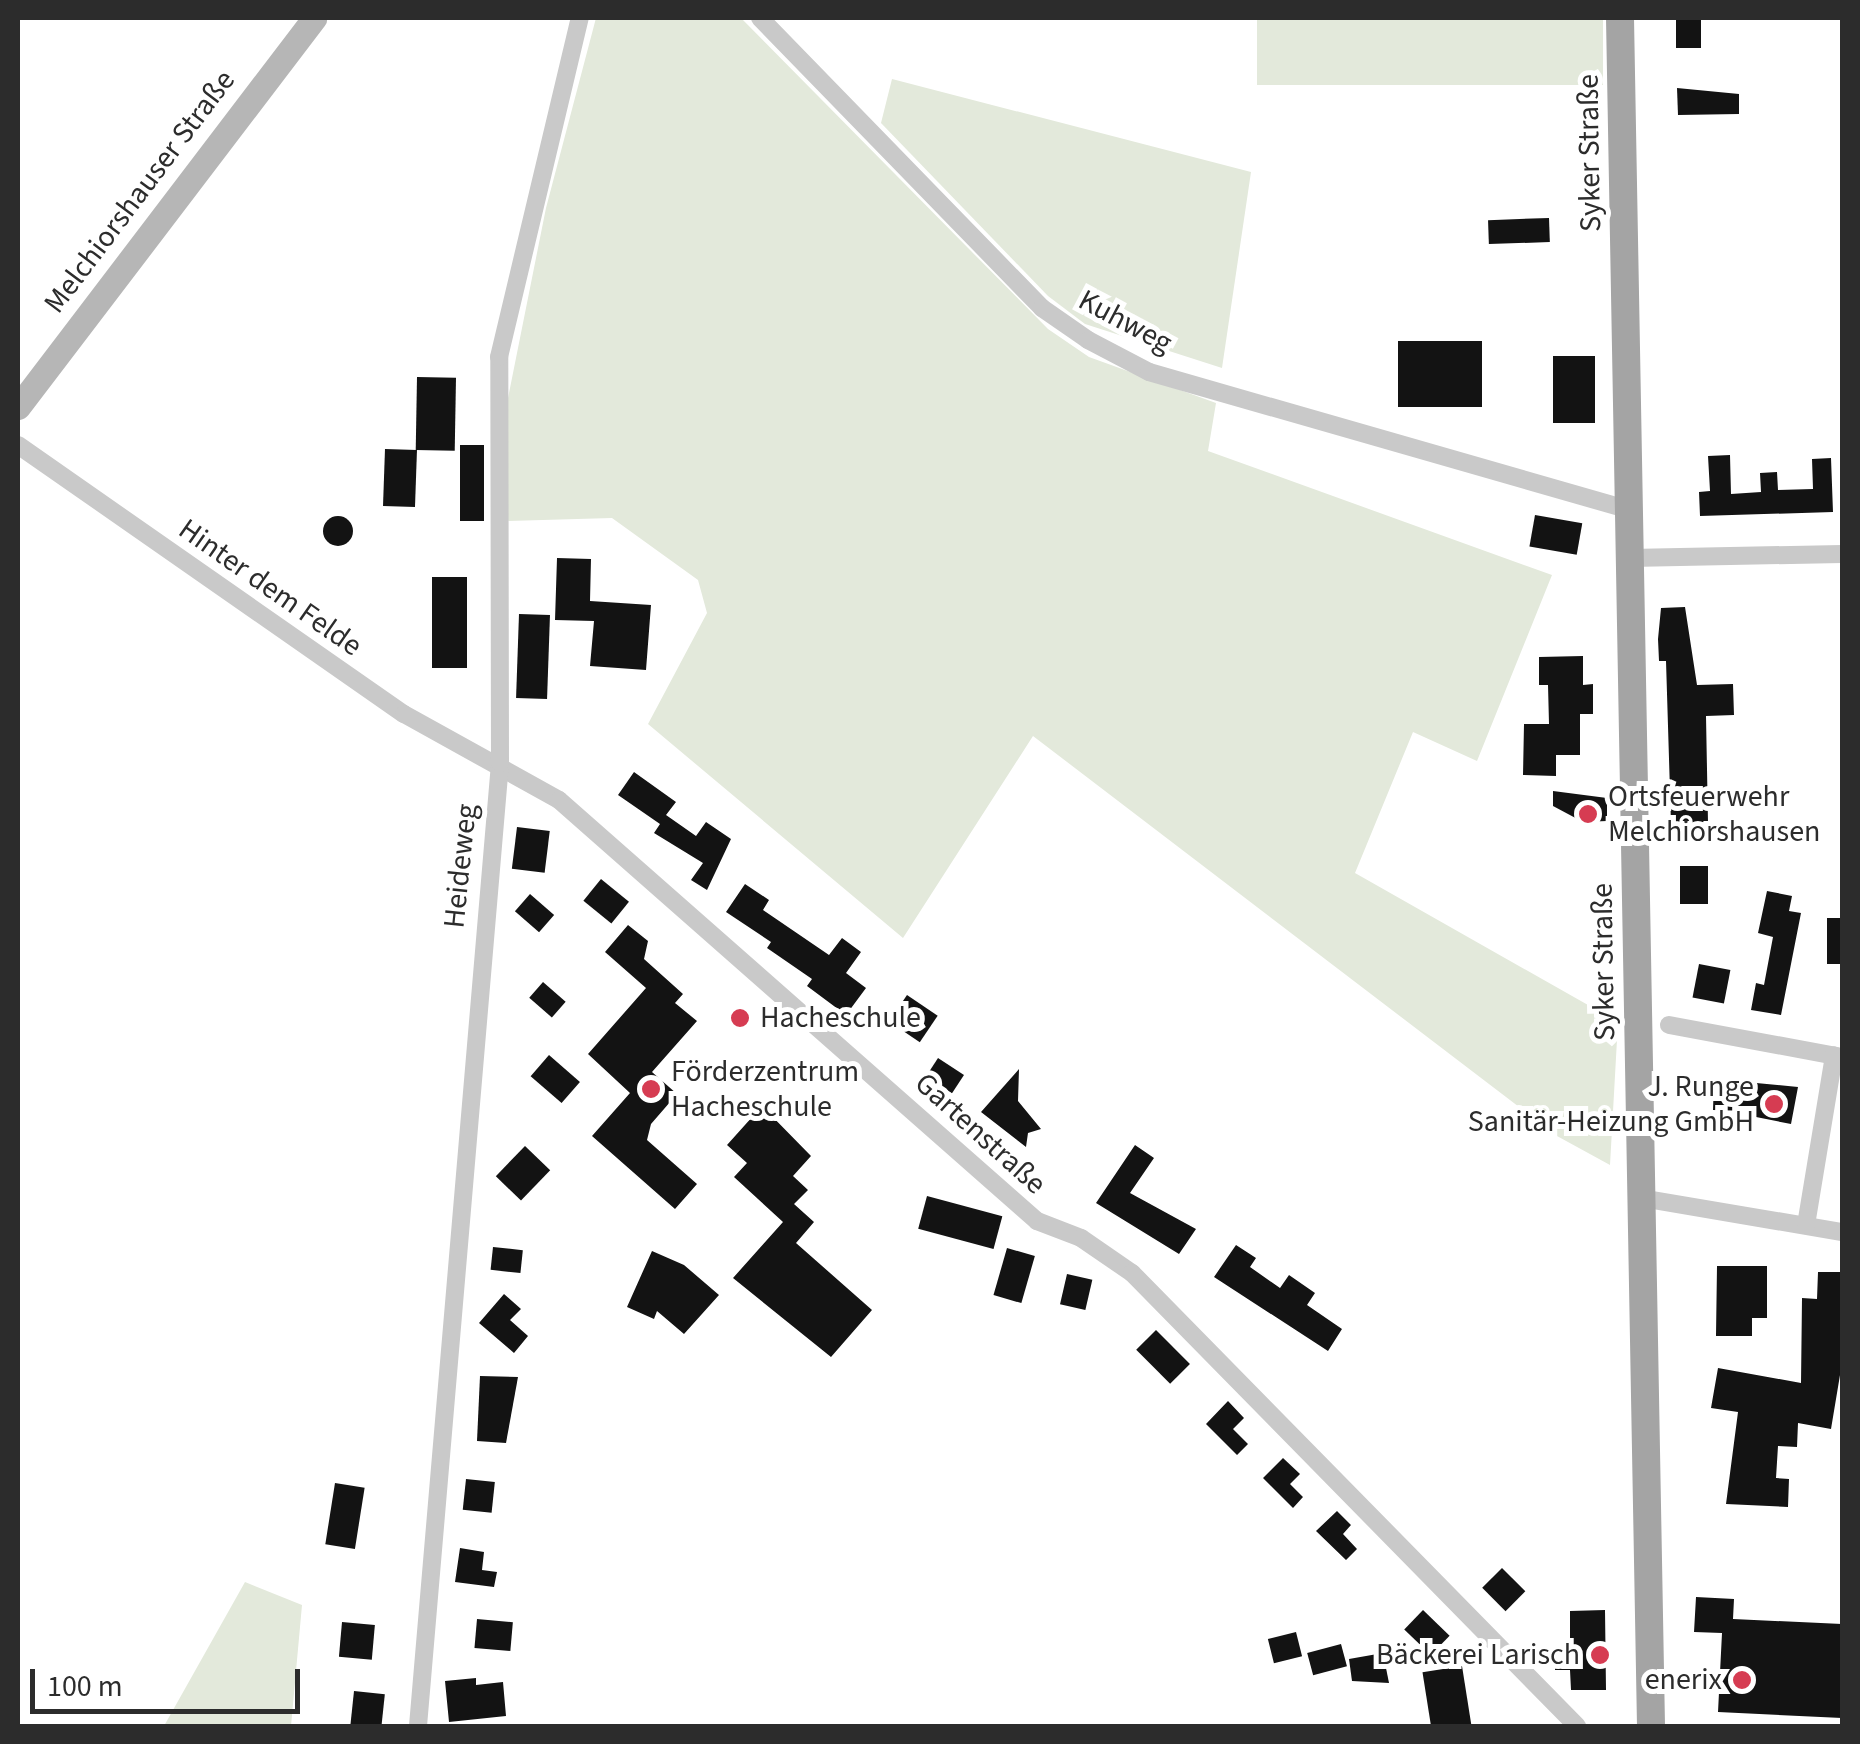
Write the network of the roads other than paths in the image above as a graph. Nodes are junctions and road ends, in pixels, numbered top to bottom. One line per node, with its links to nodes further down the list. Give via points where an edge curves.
1 (314, 18): 5 (street, Melchiorshauser Straße)
2 (580, 18): 10 (street, Heideweg, via 500,356)
3 (760, 18): 7 (street, Kuhweg, via 1042,308 1088,340 1150,372)
4 (1620, 18): 7 (main road, Syker Straße)
5 (18, 407)
6 (18, 445): 10 (street, Hinter dem Felde, via 404,714)
7 (1630, 510): 9 (main road, Syker Straße)
8 (1842, 554): 9 (street)
9 (1630, 558): 13 (main road, Syker Straße)
10 (500, 763): 16 (street, Heideweg); 17 (street, Gartenstraße, via 597,832 1037,1221 1081,1238 1132,1273)
11 (1669, 1025): 12 (street)
12 (1838, 1056): 14 (street)
13 (1641, 1198): 14 (street); 18 (main road, Syker Straße)
14 (1806, 1225): 15 (street)
15 (1842, 1232)
16 (418, 1726)
17 (1577, 1726)
18 (1650, 1726)

